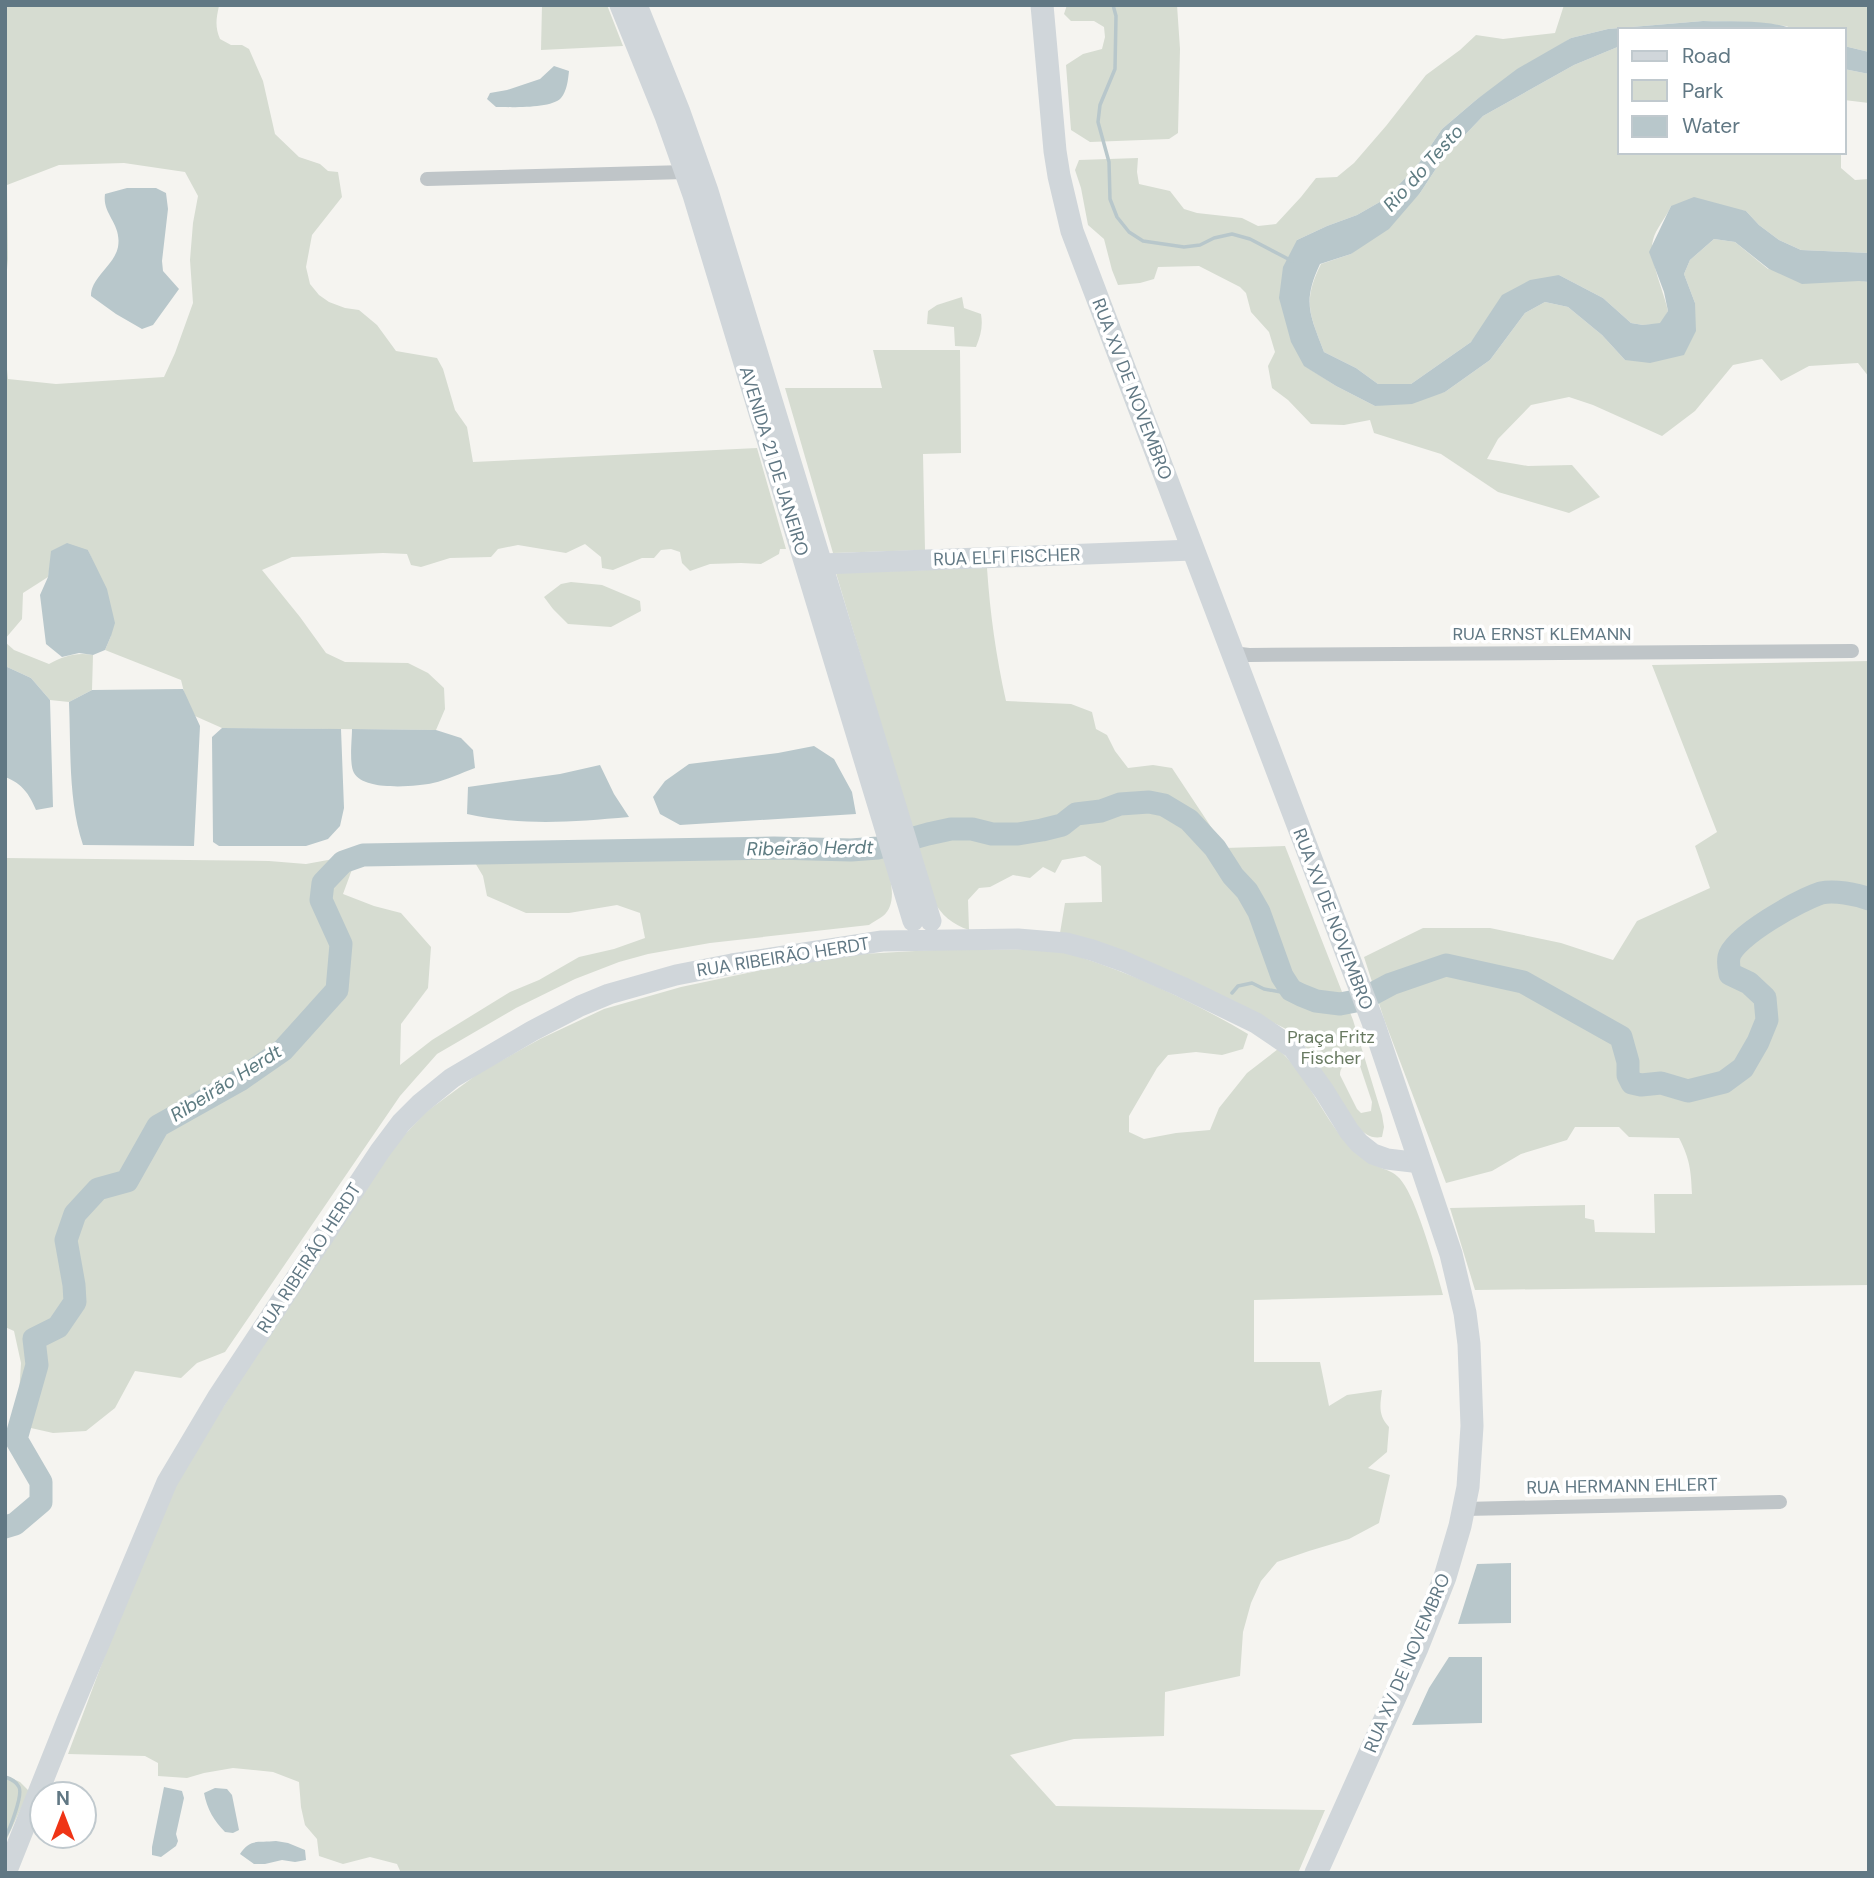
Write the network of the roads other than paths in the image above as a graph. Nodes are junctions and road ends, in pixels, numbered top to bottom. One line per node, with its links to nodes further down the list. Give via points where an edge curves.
1 (620, 5): 4 (main road, AVENIDA 21 DE JANEIRO)
2 (637, 5): 7 (main road, AVENIDA 21 DE JANEIRO, via 704,178)
3 (1042, 5): 6 (main road, RUA XV DE NOVEMBRO, via 1055,151 1072,231)
4 (685, 172): 5 (street); 10 (main road, AVENIDA 21 DE JANEIRO)
5 (427, 179)
6 (1193, 550): 7 (main road, RUA ELFI FISCHER); 9 (main road, RUA XV DE NOVEMBRO)
7 (822, 564): 10 (main road, AVENIDA 21 DE JANEIRO)
8 (1852, 651): 9 (street, RUA ERNST KLEMANN)
9 (1232, 653): 12 (main road, RUA XV DE NOVEMBRO, via 1373,1022)
10 (895, 832): 11 (main road, AVENIDA 21 DE JANEIRO)
11 (922, 926): 12 (main road, RUA RIBEIRÃO HERDT, via 965,939 1042,940 1092,950 1229,1009 1293,1048 1359,1143 1387,1159); 15 (main road, RUA RIBEIRÃO HERDT, via 882,941 732,964 609,994 487,1056 452,1078 401,1123 217,1398 167,1482)
12 (1421, 1163): 14 (main road, RUA XV DE NOVEMBRO, via 1459,1285 1469,1345 1472,1426)
13 (1780, 1502): 14 (street, RUA HERMANN EHLERT)
14 (1464, 1509): 16 (main road, RUA XV DE NOVEMBRO, via 1445,1577 1417,1648)
15 (6, 1873)
16 (1316, 1873)

